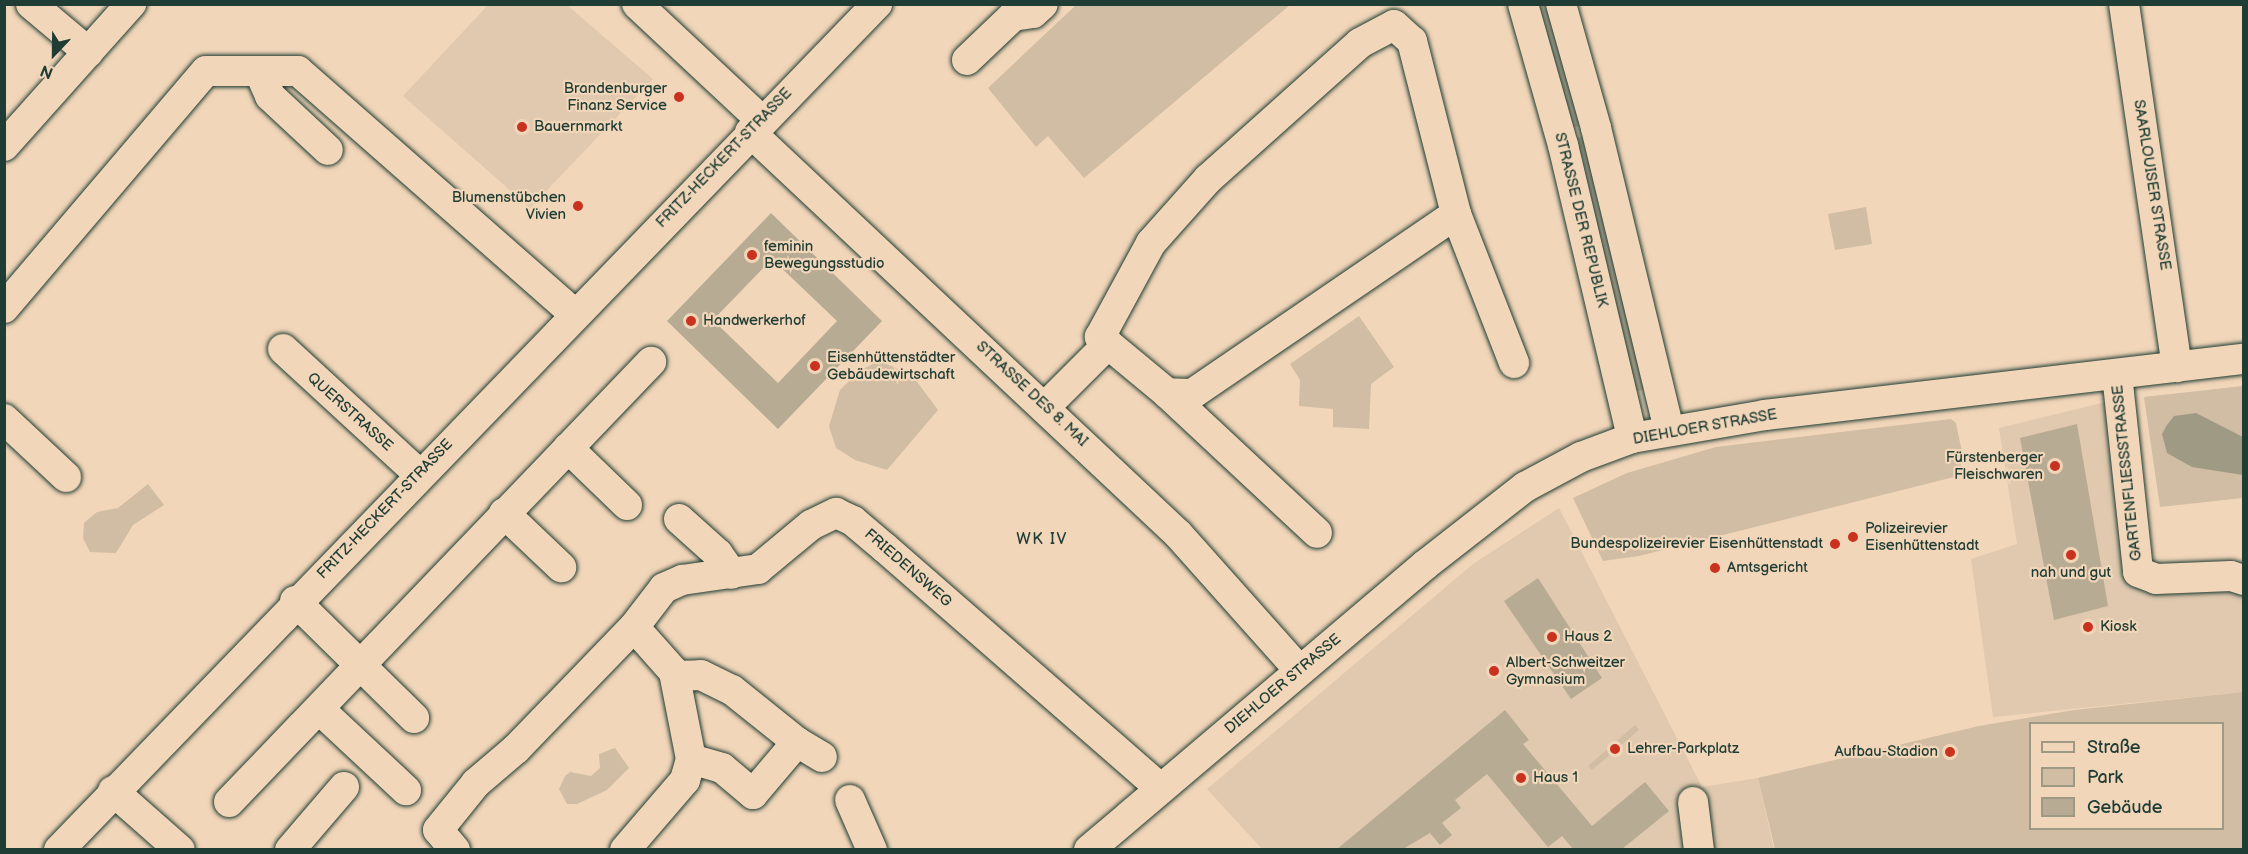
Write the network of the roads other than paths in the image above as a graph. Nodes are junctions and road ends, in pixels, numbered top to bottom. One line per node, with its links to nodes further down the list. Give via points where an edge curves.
1 (31, 4): 9 (street)
2 (131, 4): 9 (street)
3 (637, 4): 12 (street, STRASSE DES 8. MAI)
4 (877, 4): 12 (street, FRITZ-HECKERT-STRASSE)
5 (1043, 4): 10 (street, via 1033,13 1013,16)
6 (1523, 4): 29 (street, STRASSE DER REPUBLIK, via 1568,168)
7 (1561, 4): 28 (street, via 1596,128)
8 (2124, 4): 23 (street, SAARLOUISER STRASSE)
9 (88, 52): 13 (street)
10 (967, 60)
11 (259, 71): 14 (street, via 270,96); 16 (street, via 206,71); 17 (street, via 298,71)
12 (756, 126): 17 (street, FRITZ-HECKERT-STRASSE); 26 (street, STRASSE DES 8. MAI)
13 (4, 146)
14 (328, 150)
15 (1456, 214): 18 (street, via 1427,87 1412,41 1394,25 1360,43 1186,204 1151,243 1100,337); 22 (street); 25 (street, via 1192,394)
16 (4, 308)
17 (574, 314): 31 (street, FRITZ-HECKERT-STRASSE)
18 (1108, 345): 25 (street); 26 (street)
19 (283, 349): 31 (street, QUERSTRASSE)
20 (2244, 359): 23 (street, DIEHLOER STRASSE)
21 (651, 362): 30 (street)
22 (1514, 363)
23 (2177, 367): 24 (street, DIEHLOER STRASSE)
24 (2117, 374): 28 (street, DIEHLOER STRASSE); 39 (street, GARTENFLIESSSTRASSE, via 2138,572 2156,579 2231,576)
25 (1167, 393): 36 (street)
26 (1046, 406): 43 (street, STRASSE DES 8. MAI, via 1178,534)
27 (4, 419): 32 (street)
28 (1669, 430): 29 (street, DIEHLOER STRASSE)
29 (1632, 438): 43 (street, DIEHLOER STRASSE, via 1581,456 1525,487)
30 (568, 448): 33 (street); 34 (street)
31 (419, 474): 40 (street, FRITZ-HECKERT-STRASSE)
32 (66, 477)
33 (627, 505)
34 (504, 513): 37 (street); 42 (street)
35 (679, 519): 38 (street, via 718,554)
36 (1317, 533)
37 (561, 567)
38 (732, 574): 41 (street, FRIEDENSWEG, via 682,580 664,588); 49 (street, FRIEDENSWEG, via 770,562 825,516 845,516 1088,721)
39 (2244, 580)
40 (295, 601): 42 (street); 51 (street, FRITZ-HECKERT-STRASSE)
41 (634, 627): 44 (street); 58 (street, FRIEDENSWEG, via 516,749 476,783 438,830)
42 (362, 667): 45 (street); 46 (street)
43 (1300, 671): 49 (street, DIEHLOER STRASSE)
44 (676, 676): 47 (street); 47 (street, via 701,675 732,690 810,749 753,794 722,768)
45 (319, 709): 50 (street); 53 (street)
46 (414, 718)
47 (691, 759): 59 (street, via 685,780)
48 (344, 787): 57 (street)
49 (1160, 788): 61 (street, DIEHLOER STRASSE)
50 (406, 790)
51 (113, 791): 55 (street, FRITZ-HECKERT-STRASSE); 56 (street)
52 (850, 800): 60 (street)
53 (229, 802)
54 (1693, 802): 62 (street)
55 (58, 849)
56 (180, 849)
57 (290, 849)
58 (456, 849)
59 (625, 849)
60 (872, 849)
61 (1089, 849)
62 (1699, 849)

